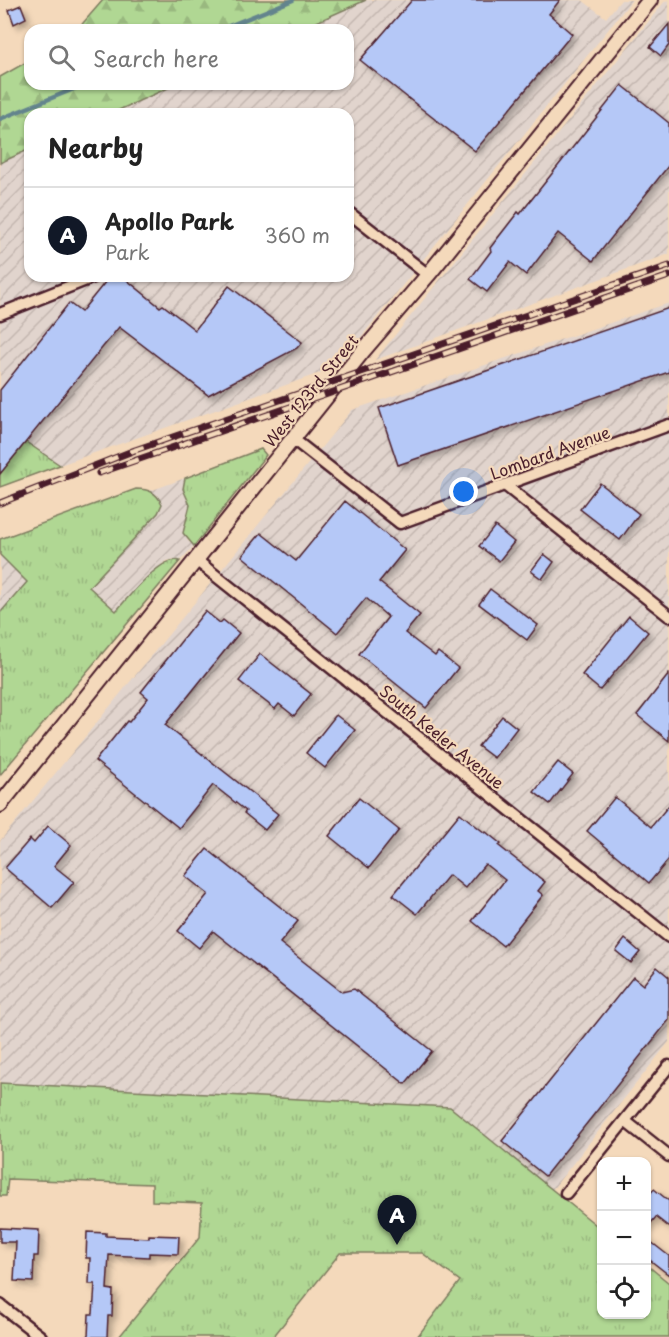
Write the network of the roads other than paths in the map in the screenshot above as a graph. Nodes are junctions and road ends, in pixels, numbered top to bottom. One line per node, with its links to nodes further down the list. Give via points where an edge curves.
1 (650, 0): 3 (street, West 123rd Street)
2 (354, 217): 3 (street)
3 (428, 275): 7 (street, West 123rd Street)
4 (81, 282): 5 (street)
5 (0, 314)
6 (669, 425): 8 (street, Lombard Avenue)
7 (293, 439): 8 (street, Lombard Avenue, via 400,523); 9 (street, West 123rd Street)
8 (506, 486): 10 (street)
9 (196, 560): 11 (street, West 123rd Street); 12 (street, South Keeler Avenue)
10 (669, 616)
11 (0, 805)
12 (669, 937)
13 (669, 1066): 14 (street)
14 (625, 1122): 15 (street); 16 (street)
15 (669, 1156)
16 (566, 1193)
17 (0, 1305): 18 (street)
18 (41, 1337)

